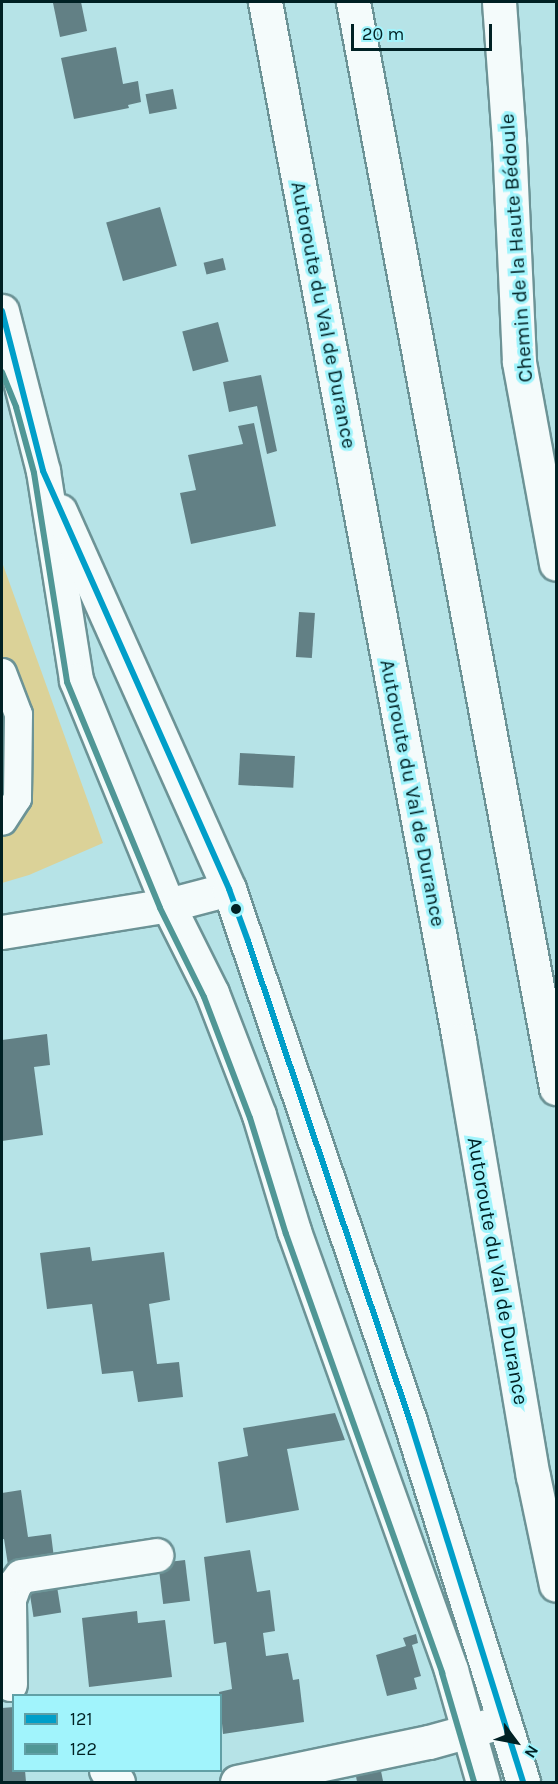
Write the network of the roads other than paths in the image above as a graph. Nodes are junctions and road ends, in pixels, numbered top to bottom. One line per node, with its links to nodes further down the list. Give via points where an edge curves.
1 (265, 2): 16 (main road, Autoroute du Val de Durance, via 457,1028 531,1464)
2 (354, 2): 14 (main road)
3 (500, 2): 8 (main road, Chemin de la Haute Bédoule, via 519,362)
4 (2, 311): 6 (main road)
5 (2, 351): 6 (main road)
6 (25, 404): 7 (main road)
7 (43, 471): 11 (main road); 12 (main road, via 76,680)
8 (556, 564)
9 (2, 672): 10 (lane, via 18,714 17,798)
10 (2, 822)
11 (229, 889): 12 (main road); 18 (main road, via 410,1421)
12 (168, 905): 13 (main road); 19 (main road, via 212,993 259,1115 294,1231 447,1659)
13 (2, 932)
14 (556, 1088)
15 (156, 1556): 17 (main road, via 21,1576 9,1599)
16 (556, 1585)
17 (15, 1687)
18 (504, 1720): 19 (main road); 22 (main road)
19 (468, 1731): 20 (main road); 21 (main road)
20 (237, 1782)
21 (483, 1782)
22 (523, 1782)

